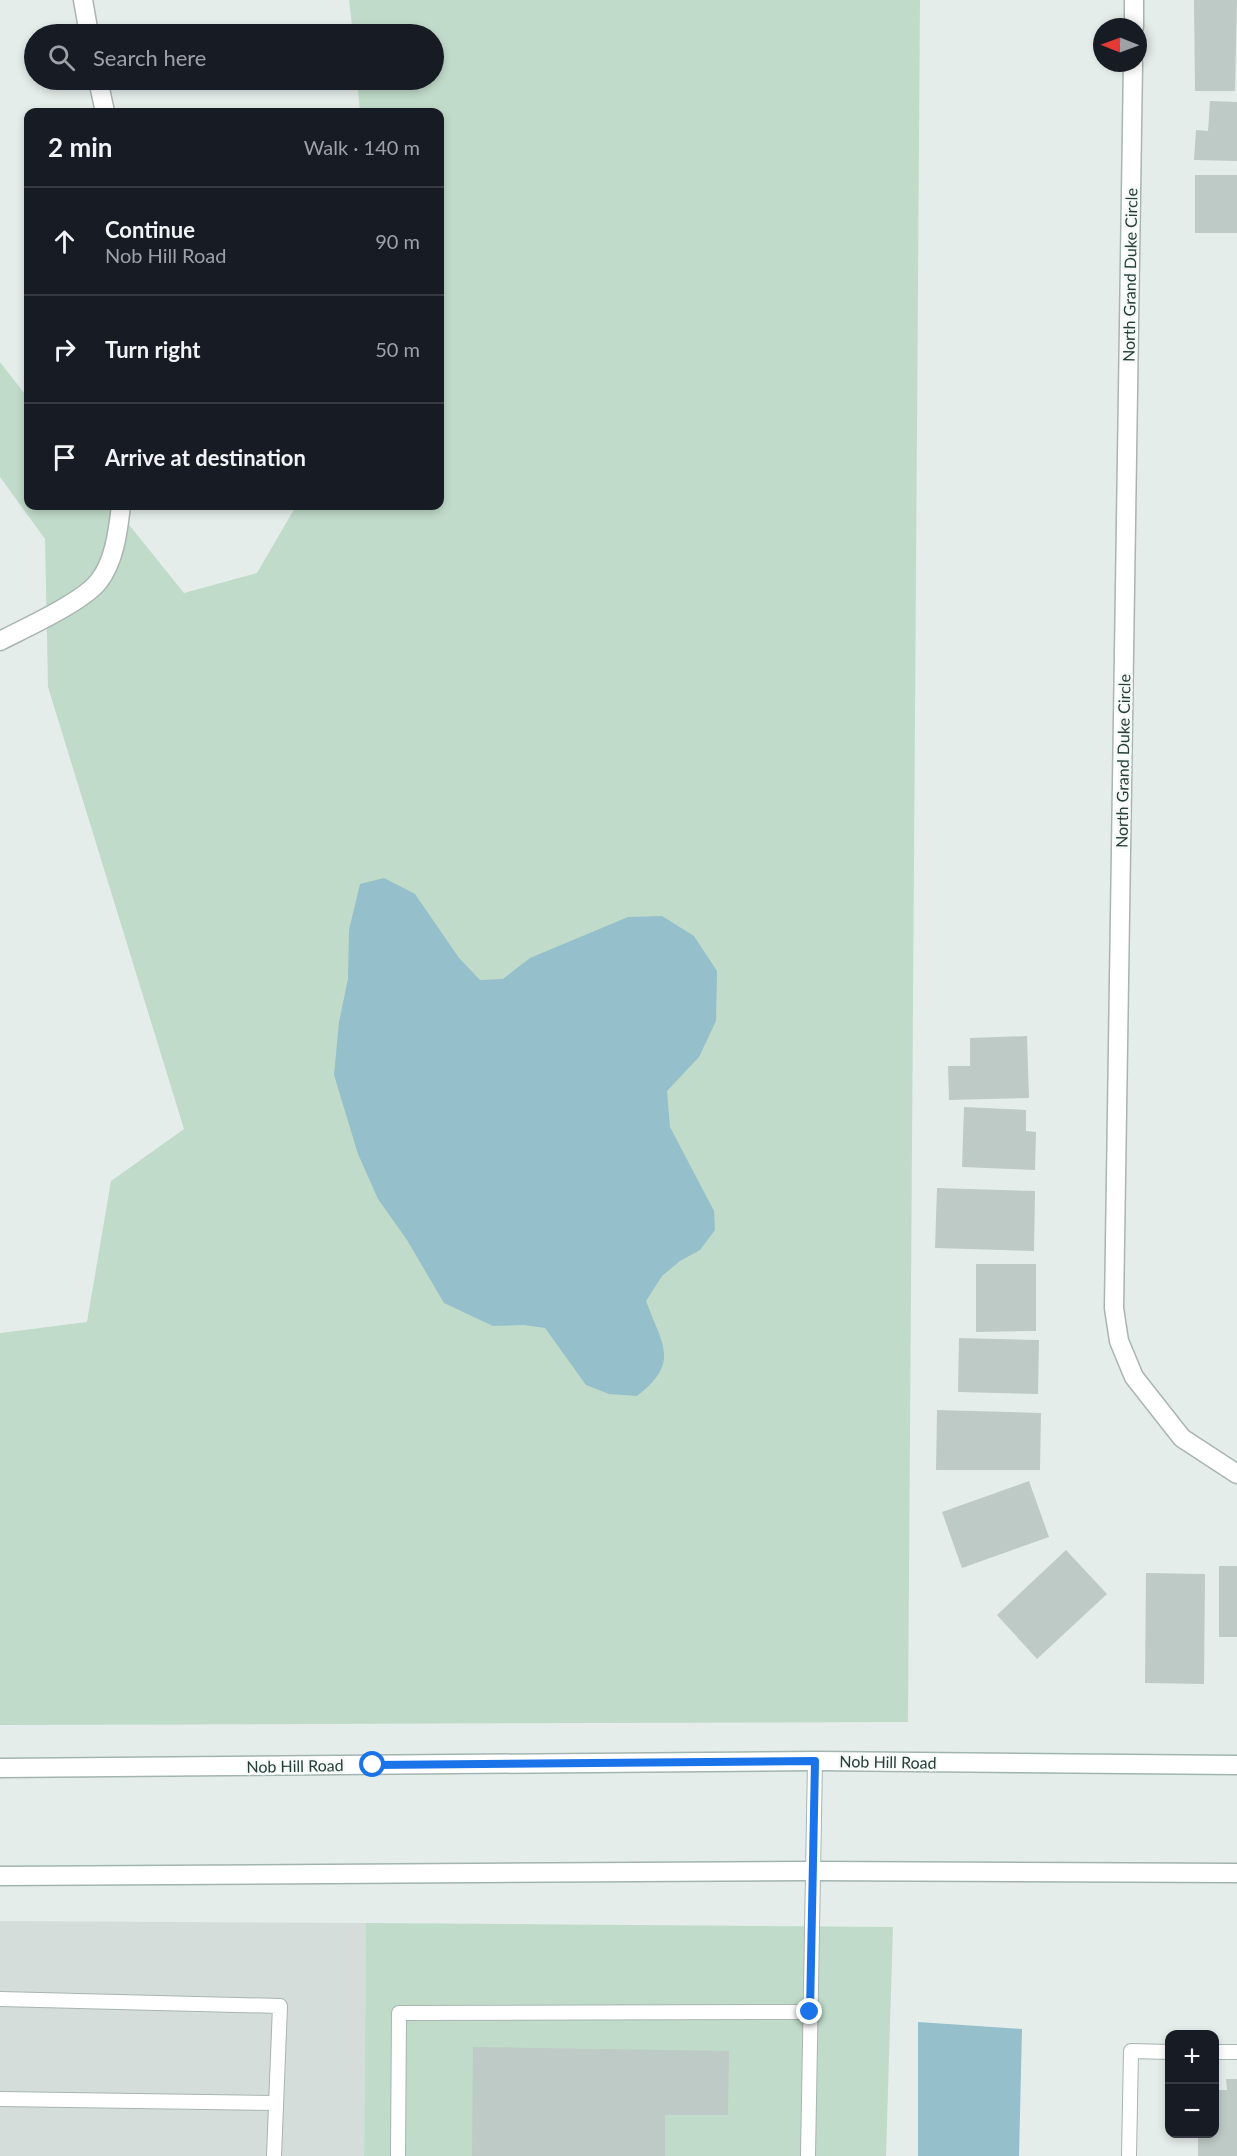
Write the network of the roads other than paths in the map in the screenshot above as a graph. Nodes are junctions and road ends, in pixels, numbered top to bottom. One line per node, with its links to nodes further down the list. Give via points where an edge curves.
1 (82, 0): 4 (main road)
2 (1134, 0): 3 (main road)
3 (1134, 18)
4 (87, 24)
5 (1133, 72): 10 (main road, North Grand Duke Circle, via 1114,1308 1119,1341 1134,1377 1182,1438)
6 (100, 90): 7 (main road)
7 (104, 108)
8 (120, 510): 9 (main road, via 116,543 99,581 63,608)
9 (0, 641)
10 (1237, 1474)
11 (815, 1761): 12 (main road, Nob Hill Road); 13 (main road, Nob Hill Road); 14 (lane)
12 (1237, 1765)
13 (0, 1768)
14 (812, 1870): 15 (main road); 16 (main road); 18 (lane)
15 (1237, 1873)
16 (0, 1876)
17 (0, 2000): 23 (lane, via 280,2006)
18 (810, 2012): 25 (lane, via 399,2013); 26 (lane)
19 (1165, 2052): 27 (lane, via 1131,2051)
20 (1219, 2052): 21 (lane)
21 (1237, 2052)
22 (0, 2099): 23 (lane)
23 (276, 2103): 24 (lane)
24 (274, 2156)
25 (398, 2156)
26 (808, 2156)
27 (1129, 2156)

